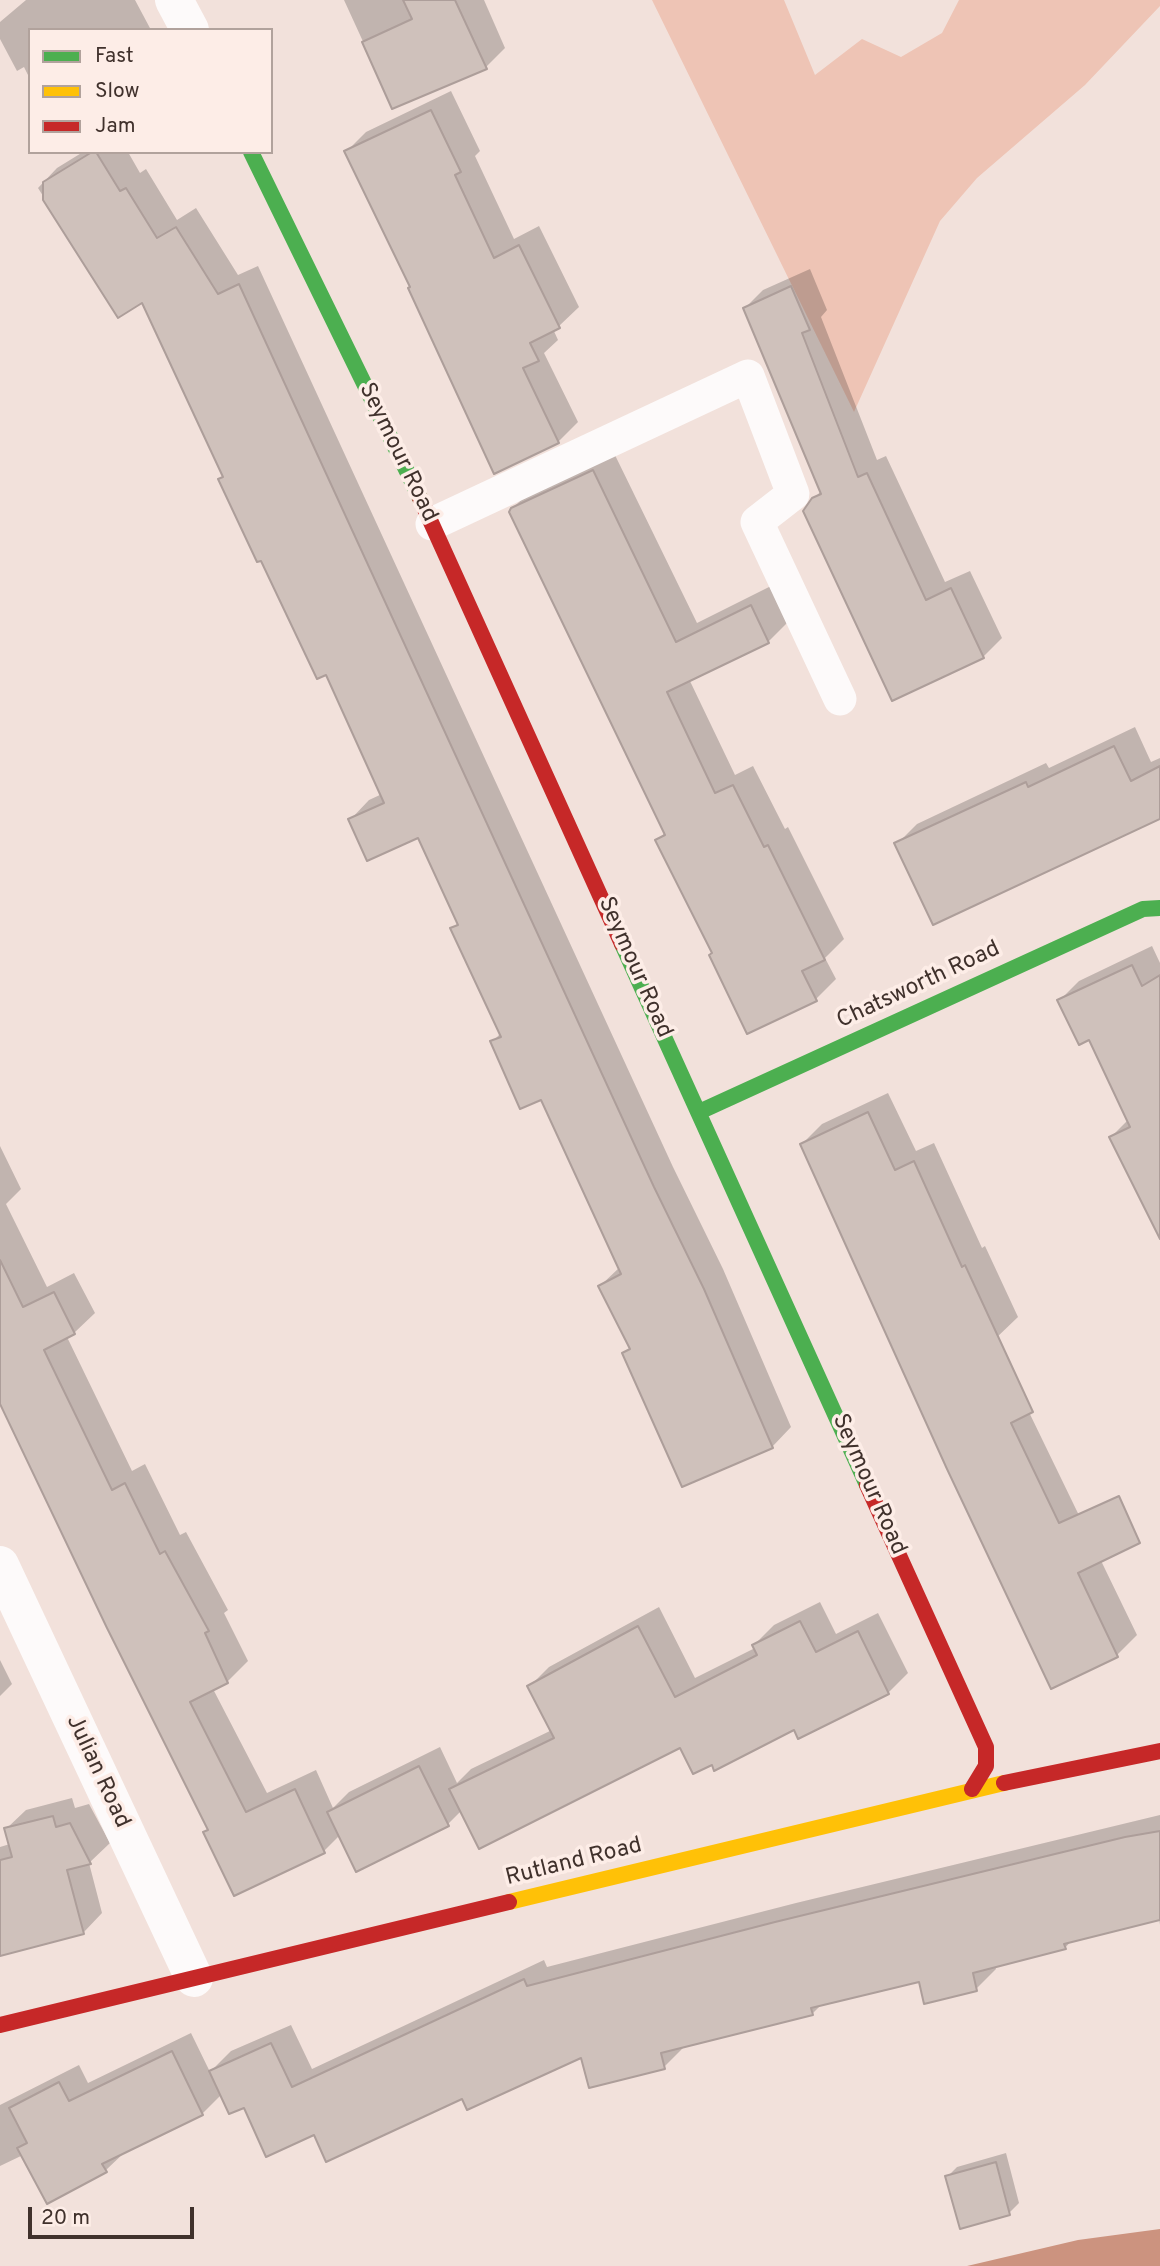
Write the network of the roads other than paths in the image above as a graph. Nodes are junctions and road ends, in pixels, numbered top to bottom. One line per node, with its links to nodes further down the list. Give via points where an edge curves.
1 (174, 0): 2 (street)
2 (189, 28)
3 (252, 154): 4 (street, Seymour Road)
4 (432, 524): 5 (lane, via 748,376 793,494 757,522); 7 (street, Seymour Road)
5 (841, 698)
6 (1160, 908): 7 (street, Chatsworth Road, via 1143,909)
7 (699, 1112): 10 (street, Seymour Road, via 986,1747 986,1766)
8 (0, 1566): 11 (street, Julian Road)
9 (1160, 1751): 10 (street, Rutland Road)
10 (972, 1789): 11 (street, Rutland Road)
11 (194, 1979): 12 (street, Rutland Road)
12 (0, 2025)

